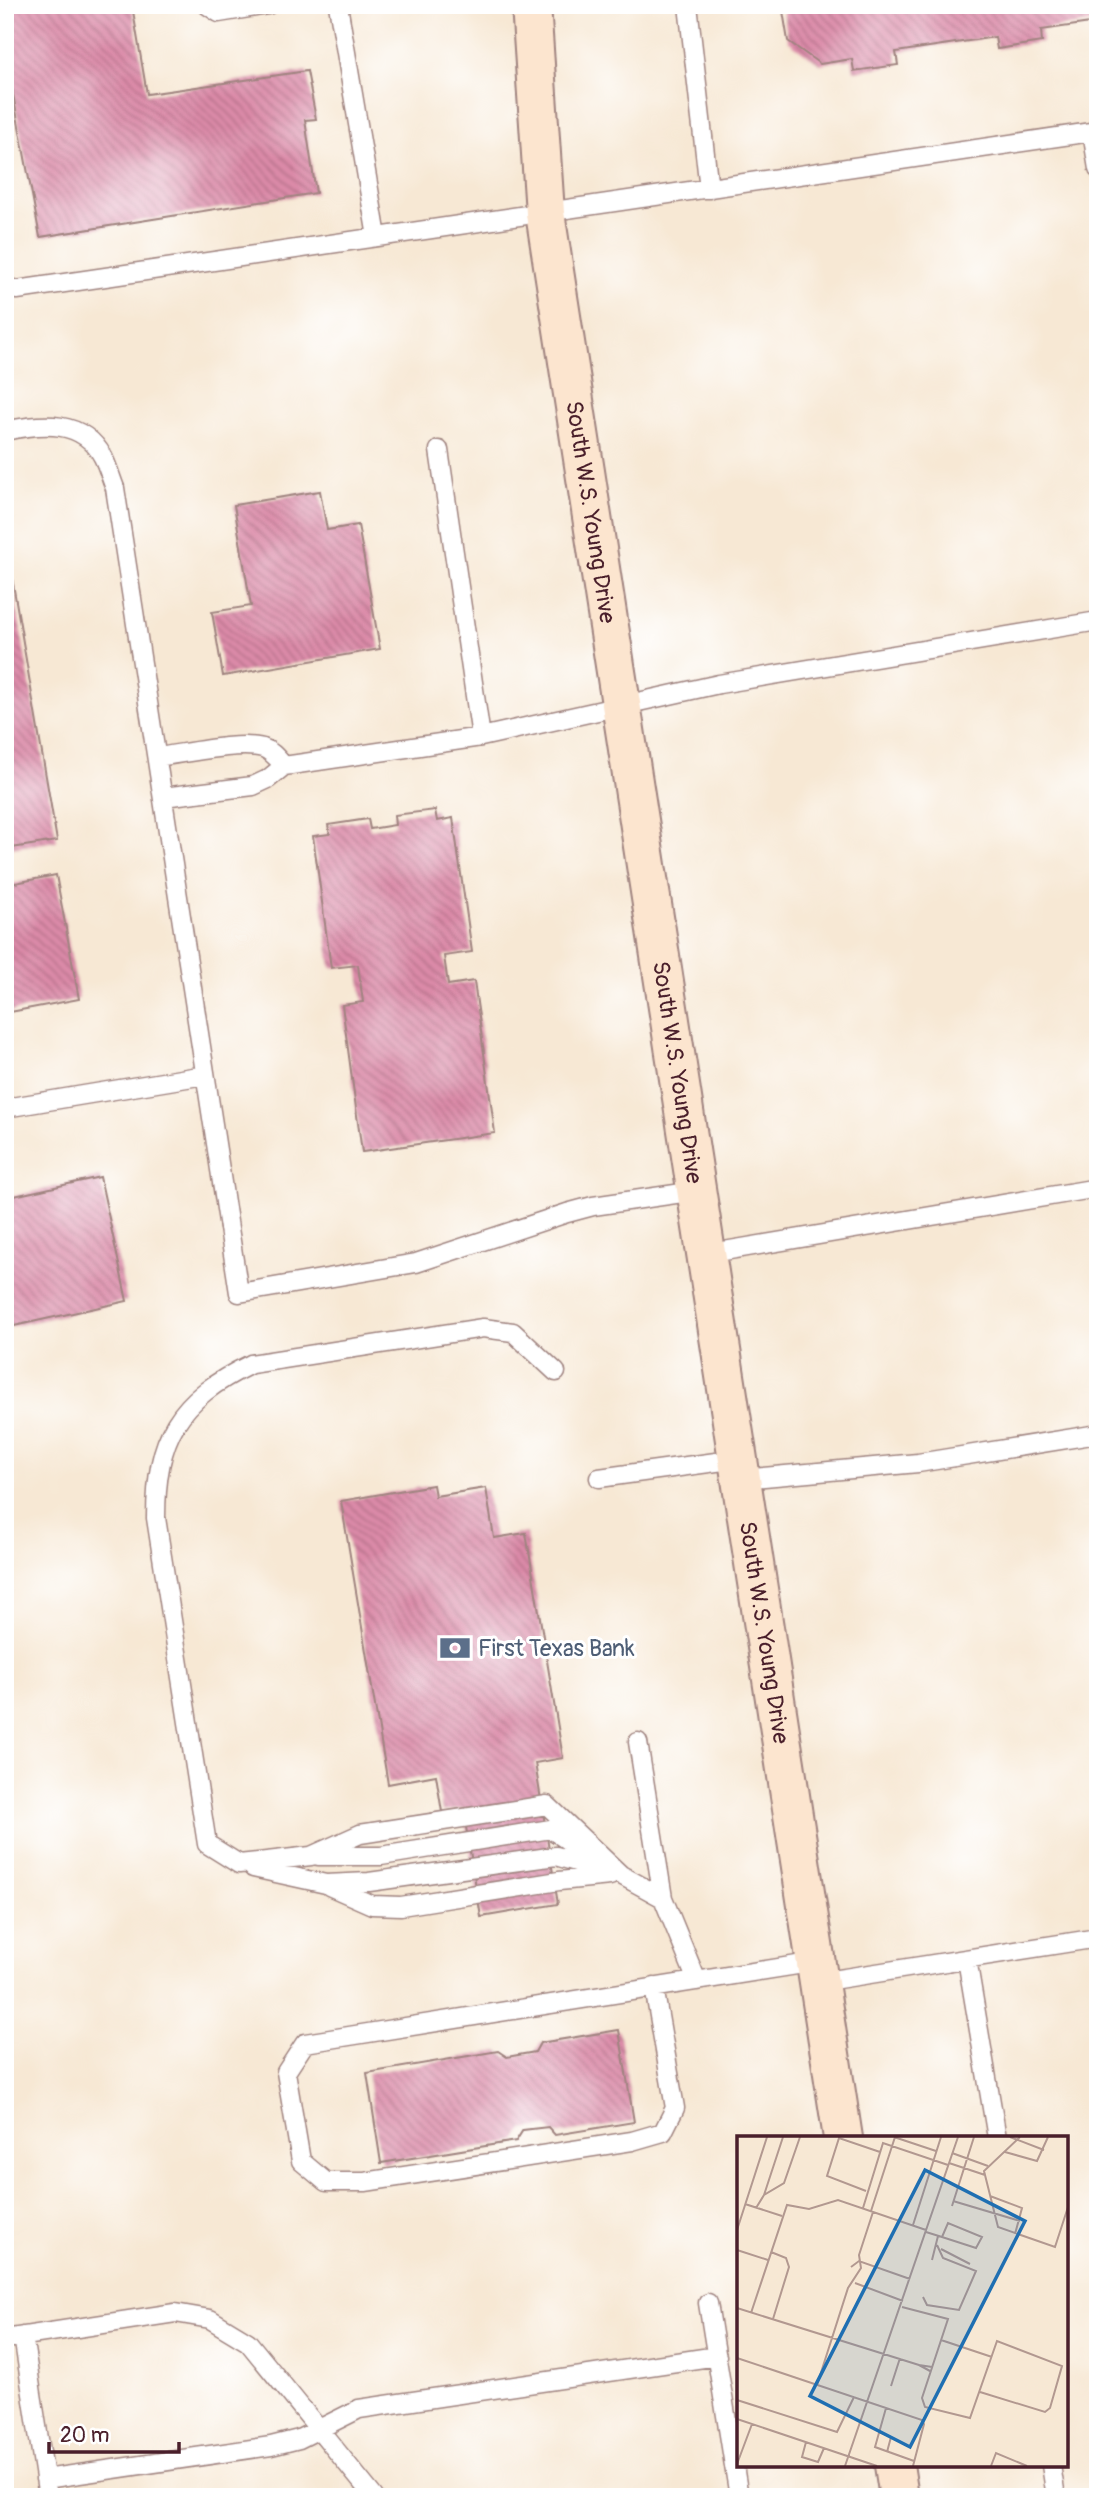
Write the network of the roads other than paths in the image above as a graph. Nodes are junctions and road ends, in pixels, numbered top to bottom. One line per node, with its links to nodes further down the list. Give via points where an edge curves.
1 (207, 5): 2 (lane, via 219,13)
2 (268, 5)
3 (338, 5): 10 (lane)
4 (531, 5): 9 (main road, South W.S. Young Drive)
5 (688, 5): 8 (lane)
6 (1095, 132): 7 (lane); 8 (lane)
7 (1098, 169)
8 (709, 189): 9 (lane)
9 (545, 213): 10 (lane); 15 (main road, South W.S. Young Drive)
10 (377, 237): 11 (lane, via 17,290)
11 (5, 287)
12 (5, 431): 17 (lane, via 46,424 83,432 102,456 115,488)
13 (439, 450): 16 (lane)
14 (1098, 621): 15 (lane, via 719,684)
15 (622, 705): 16 (lane); 23 (main road, South W.S. Young Drive)
16 (481, 737): 18 (lane)
17 (157, 757): 18 (lane, via 246,746 273,753); 19 (lane)
18 (284, 766): 19 (lane, via 253,786)
19 (163, 797): 20 (lane)
20 (205, 1075): 21 (lane); 23 (lane, via 239,1293 416,1263 580,1210)
21 (5, 1108)
22 (1098, 1188): 24 (lane)
23 (696, 1191): 24 (main road, South W.S. Young Drive)
24 (706, 1254): 27 (main road, South W.S. Young Drive)
25 (556, 1373): 31 (lane, via 513,1332 483,1328 251,1364 196,1398 176,1424 162,1449 156,1518 207,1844)
26 (1098, 1434): 27 (lane, via 918,1463)
27 (740, 1469): 28 (lane); 37 (main road, South W.S. Young Drive)
28 (598, 1478)
29 (638, 1742): 34 (lane)
30 (311, 1856): 31 (lane); 32 (lane, via 381,1856 551,1829); 32 (lane, via 360,1834 547,1805)
31 (239, 1864): 33 (lane)
32 (621, 1875): 33 (lane, via 556,1856); 33 (lane, via 401,1906 372,1905); 34 (lane)
33 (326, 1885)
34 (663, 1898): 38 (lane)
35 (1098, 1938): 36 (lane)
36 (967, 1959): 37 (lane); 41 (lane)
37 (818, 1972): 38 (lane); 40 (main road, South W.S. Young Drive)
38 (697, 1980): 39 (lane)
39 (654, 1987): 39 (lane, via 305,2043 286,2072 302,2161 326,2182 365,2182 632,2141 663,2132 675,2108)
40 (843, 2136)
41 (997, 2136)
42 (708, 2304): 44 (lane)
43 (14, 2338): 45 (lane, via 175,2313 210,2319 248,2342); 48 (lane)
44 (717, 2356): 45 (lane, via 359,2409); 50 (lane)
45 (319, 2428): 48 (lane, via 271,2446); 49 (lane)
46 (894, 2467): 51 (main road)
47 (1051, 2467): 52 (lane)
48 (47, 2488)
49 (374, 2497)
50 (739, 2497)
51 (899, 2497)
52 (1056, 2497)

